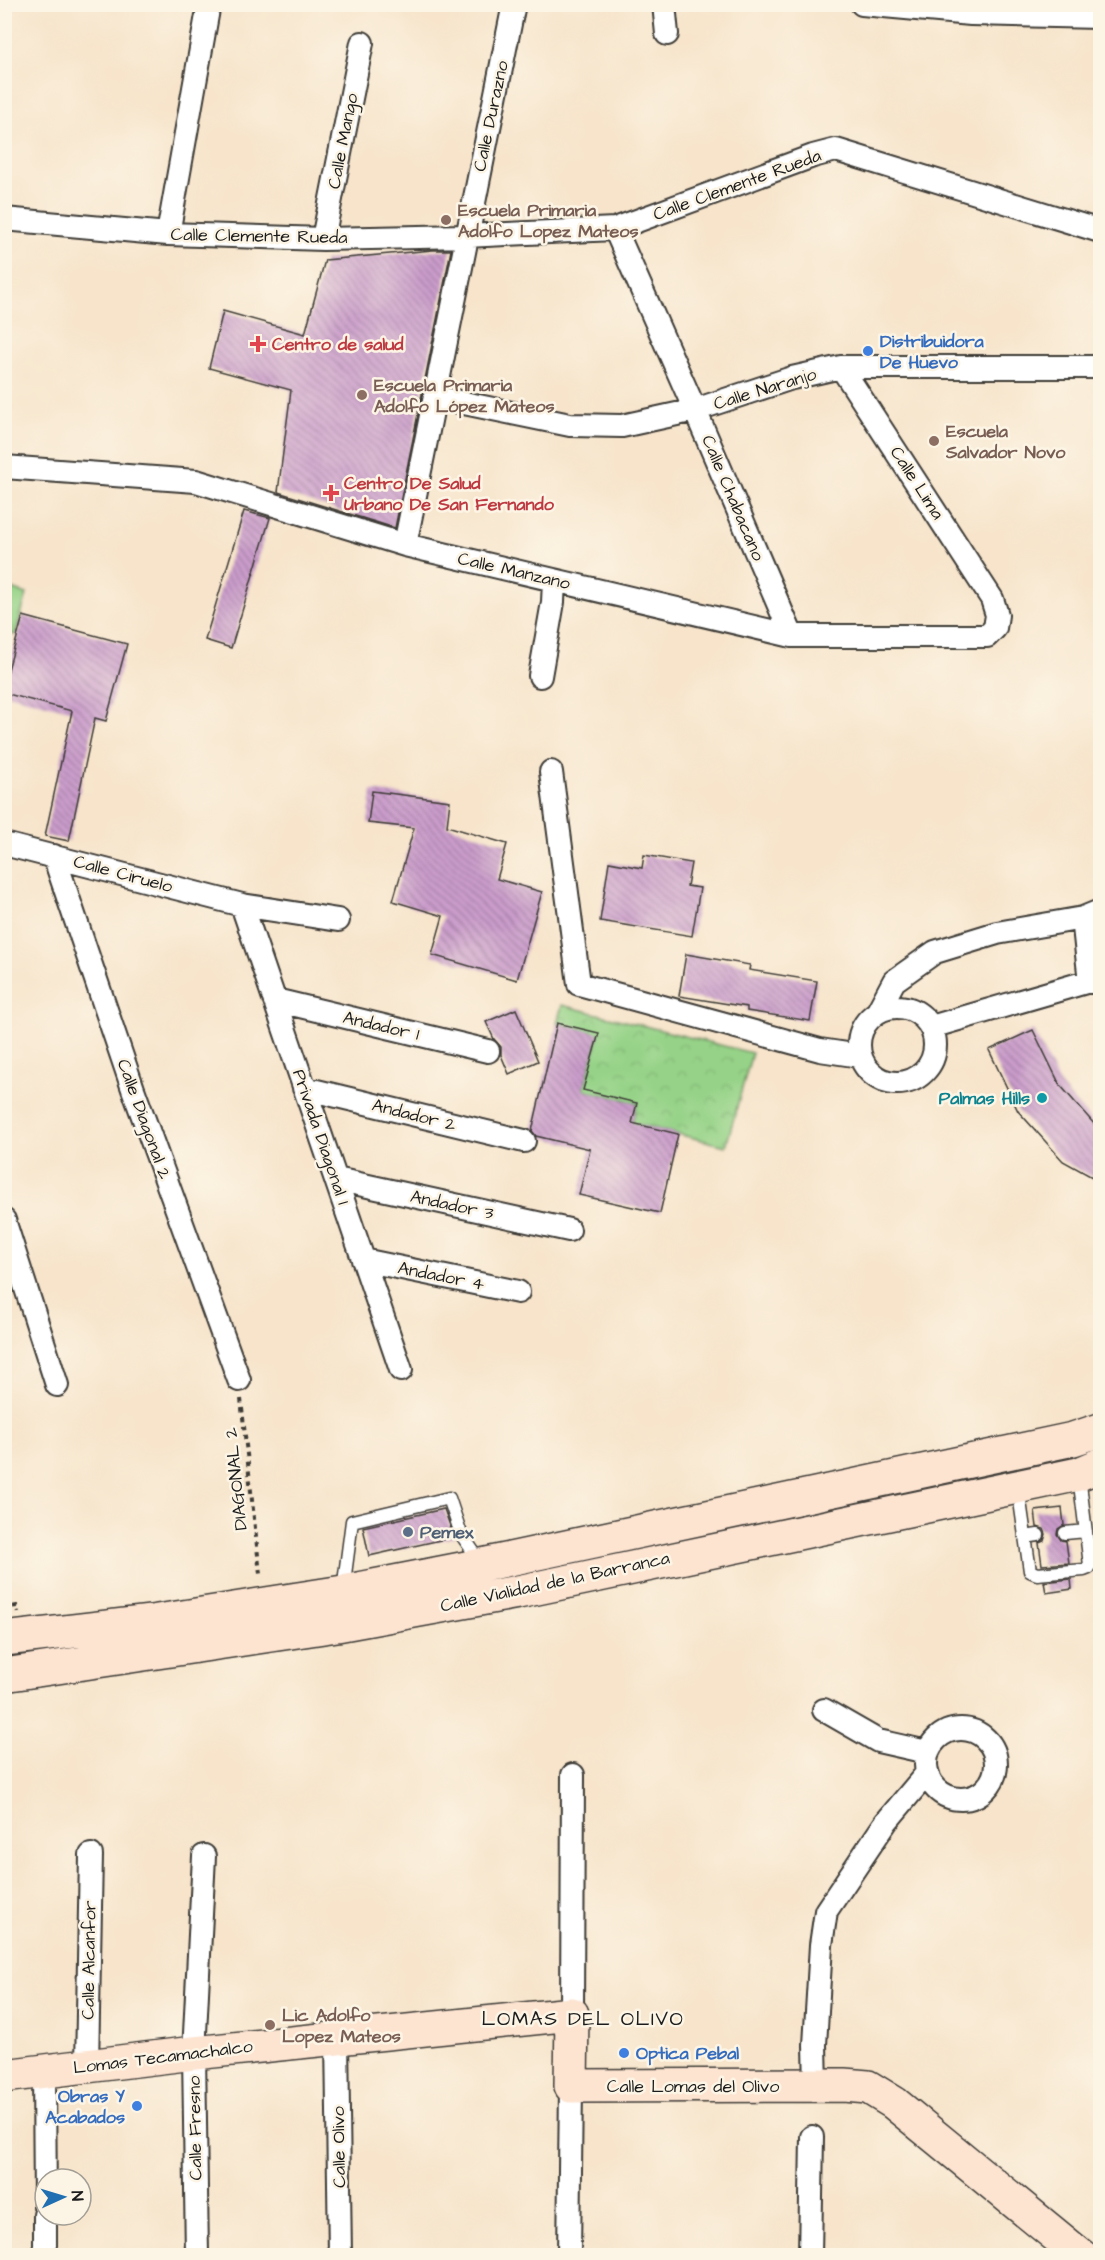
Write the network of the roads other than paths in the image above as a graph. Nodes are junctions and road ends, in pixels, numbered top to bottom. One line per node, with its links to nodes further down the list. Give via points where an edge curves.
1 (209, 4): 11 (street)
2 (514, 4): 12 (street, Calle Durazno)
3 (664, 4): 6 (street)
4 (862, 4): 5 (street, via 970,15)
5 (1101, 17)
6 (667, 34)
7 (362, 43): 13 (street, Calle Mango)
8 (4, 219): 11 (street, Calle Clemente Rueda)
9 (615, 229): 10 (street, Calle Clemente Rueda, via 836,150); 12 (street, Calle Clemente Rueda); 17 (street, Calle Chabacano)
10 (1101, 231)
11 (168, 234): 13 (street, Calle Clemente Rueda)
12 (466, 236): 13 (street, Calle Clemente Rueda); 16 (street, Calle Durazno)
13 (323, 239)
14 (842, 367): 15 (street, Calle Naranjo); 17 (street, Calle Naranjo, via 792,378); 21 (street, Calle Lima)
15 (1101, 367)
16 (435, 397): 17 (street, Calle Naranjo, via 570,425 622,426); 19 (street, Calle Durazno)
17 (695, 410): 22 (street, Calle Chabacano)
18 (4, 467): 19 (street, Calle Manzano, via 196,481)
19 (405, 545): 20 (street, Calle Manzano)
20 (554, 581): 22 (street, Calle Manzano); 23 (street)
21 (993, 599): 22 (street, Calle Manzano, via 995,628 987,636)
22 (792, 636)
23 (540, 676)
24 (551, 772): 35 (street, via 579,984 820,1050)
25 (4, 844): 26 (street, Calle Ciruelo)
26 (54, 856): 27 (street, Calle Ciruelo); 44 (street, Calle Diagonal 2)
27 (242, 905): 29 (street, Calle Ciruelo); 31 (street, Privada Diagonal 1)
28 (1092, 915): 30 (street); 32 (street, via 998,933 935,952 894,981)
29 (338, 920)
30 (1095, 980): 33 (street)
31 (275, 1000): 34 (street, Andador 1); 36 (street, Privada Diagonal 1)
32 (878, 1011): 33 (street, via 902,1006 924,1017); 35 (street, via 861,1030)
33 (931, 1027): 35 (street, via 935,1052 931,1064 912,1080 899,1083 881,1079)
34 (488, 1051)
35 (860, 1056)
36 (304, 1088): 37 (street, Andador 2); 38 (street, Privada Diagonal 1)
37 (524, 1141)
38 (336, 1179): 40 (street, Andador 3); 41 (street, Privada Diagonal 1)
39 (4, 1220): 45 (street)
40 (569, 1230)
41 (363, 1260): 42 (street, Andador 4); 43 (street, Privada Diagonal 1)
42 (519, 1292)
43 (400, 1370)
44 (239, 1380)
45 (57, 1385)
46 (1101, 1430): 53 (main road, Calle Vialidad de la Barranca)
47 (1090, 1470): 48 (main road, Calle Vialidad de la Barranca); 49 (lane)
48 (1018, 1486): 52 (lane); 56 (main road, Calle Vialidad de la Barranca, via 518,1592 337,1625)
49 (1086, 1531): 50 (lane); 52 (lane, via 1090,1565 1084,1570 1033,1574)
50 (1065, 1533)
51 (1038, 1535): 52 (lane)
52 (1025, 1537)
53 (482, 1565): 54 (main road, Calle Vialidad de la Barranca); 54 (lane, via 461,1534 449,1498 352,1521)
54 (343, 1592): 55 (main road, Calle Vialidad de la Barranca, via 151,1622)
55 (4, 1639)
56 (4, 1675)
57 (824, 1710): 68 (street, via 927,1763 826,1911 815,2044)
58 (573, 1775): 61 (street)
59 (91, 1855): 64 (street, Calle Alcanfor)
60 (204, 1856): 63 (street, Calle Fresno)
61 (572, 2014): 62 (main road, Lomas Tecamachalco); 67 (main road)
62 (337, 2038): 63 (main road, Lomas Tecamachalco); 74 (street, Calle Olivo)
63 (194, 2053): 64 (main road, Lomas Tecamachalco); 73 (street, Calle Fresno)
64 (87, 2066): 65 (main road, Lomas Tecamachalco)
65 (44, 2071): 66 (main road, Lomas Tecamachalco); 70 (street)
66 (4, 2076)
67 (571, 2086): 68 (main road, Calle Lomas del Olivo); 75 (street)
68 (816, 2086): 77 (main road, Calle Lomas del Olivo, via 868,2087 894,2103)
69 (812, 2137): 76 (street)
70 (45, 2167)
71 (45, 2227): 72 (street)
72 (45, 2256)
73 (197, 2256)
74 (340, 2256)
75 (569, 2256)
76 (810, 2256)
77 (1081, 2256)

